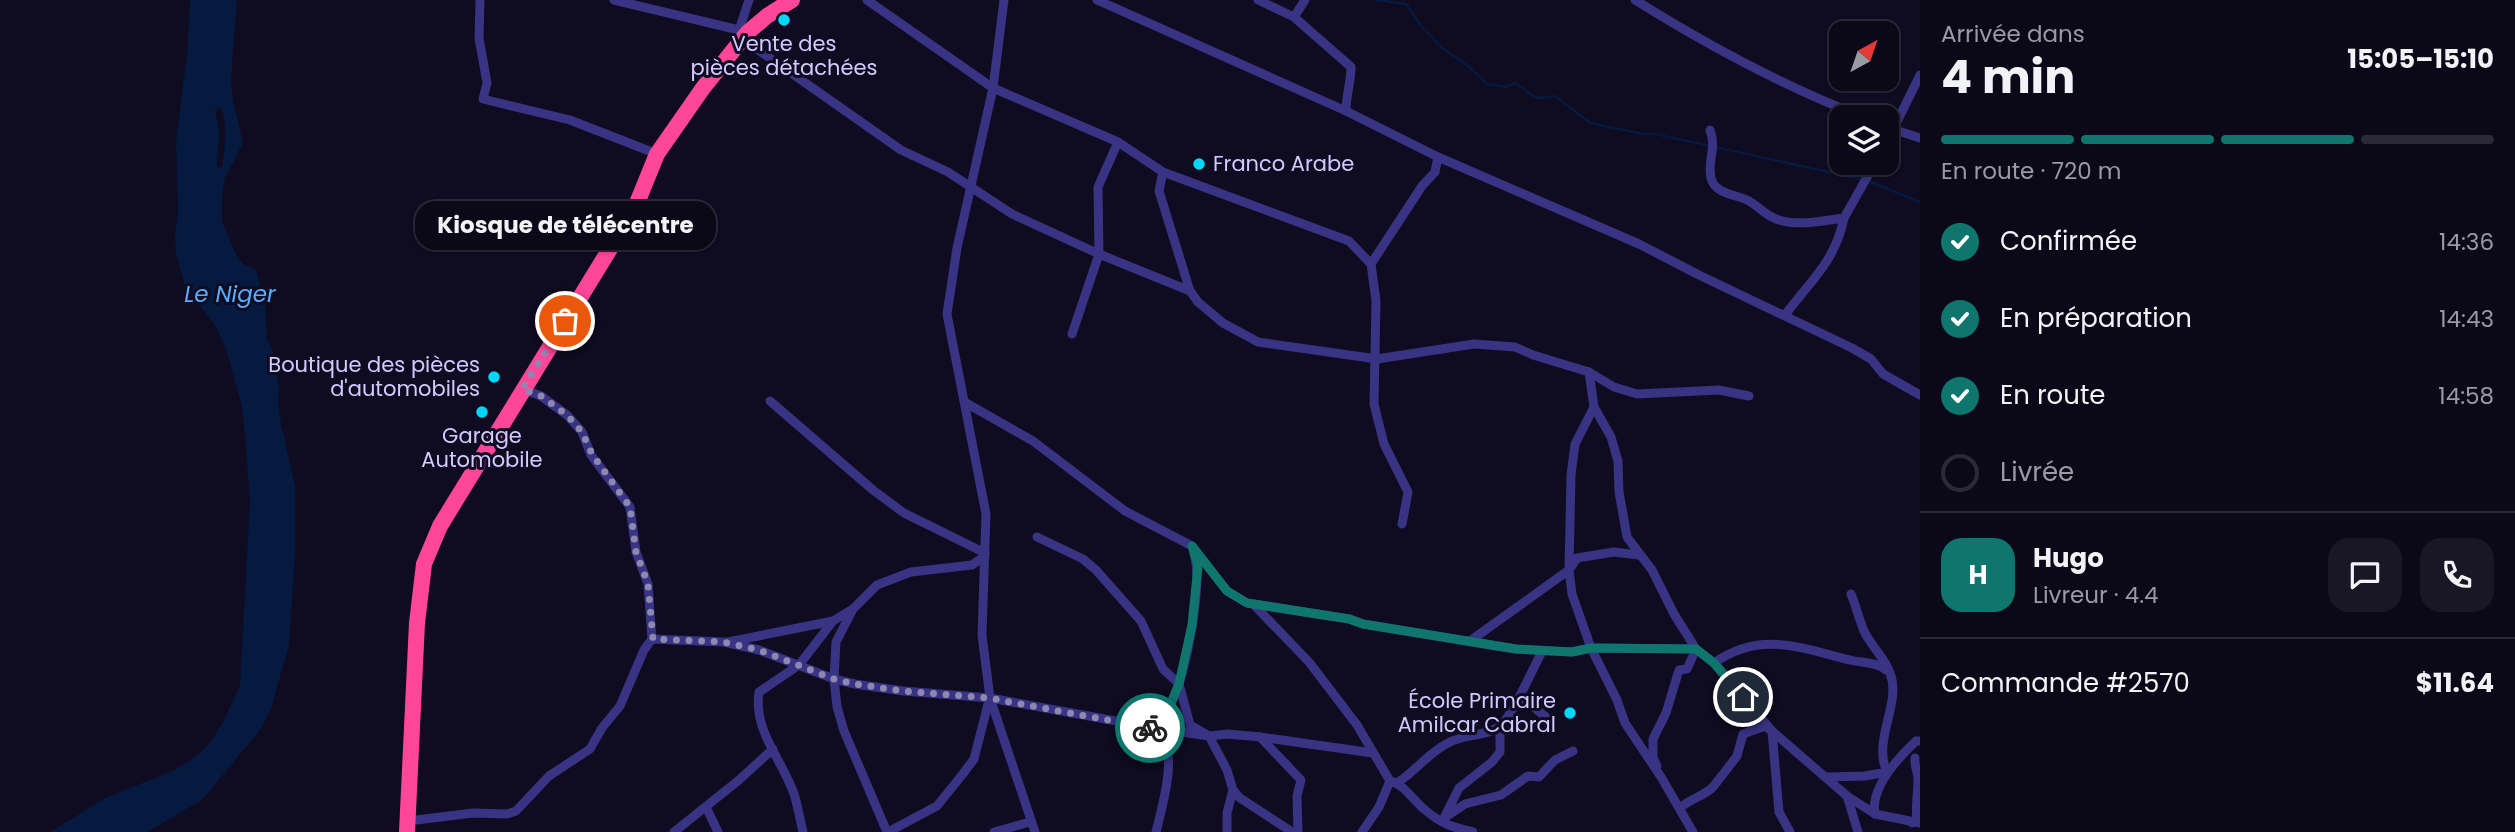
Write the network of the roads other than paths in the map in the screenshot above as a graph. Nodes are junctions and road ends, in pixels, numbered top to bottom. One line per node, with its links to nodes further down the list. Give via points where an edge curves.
1 (480, 0): 22 (street, via 487,83 484,99 570,120)
2 (614, 0): 12 (street)
3 (748, 0): 12 (street)
4 (792, 0): 12 (highway)
5 (867, 0): 14 (street)
6 (1004, 0): 14 (street)
7 (1097, 0): 16 (street)
8 (1258, 0): 11 (street)
9 (1304, 0): 11 (street)
10 (1635, 0): 15 (street, via 1765,74)
11 (1294, 17): 16 (street, via 1351,67)
12 (741, 35): 22 (highway); 26 (street, via 901,150)
13 (1920, 75): 17 (street)
14 (993, 88): 21 (street); 26 (street)
15 (1832, 105)
16 (1346, 111): 23 (street)
17 (1899, 113)
18 (1710, 130): 27 (street, via 1715,143 1711,180 1720,191 1749,201 1779,220 1812,223)
19 (1899, 131): 20 (street)
20 (1920, 138)
21 (1118, 142): 24 (street); 28 (street, via 1098,187)
22 (657, 155): 35 (highway, via 635,208)
23 (1438, 157): 29 (street, via 1435,172); 31 (street, via 1639,244)
24 (1163, 172): 29 (street, via 1349,241); 30 (street, via 1159,191)
25 (1868, 175): 27 (street)
26 (971, 188): 28 (street, via 1012,214); 39 (street, via 947,314)
27 (1844, 218): 31 (street, via 1839,240 1823,268)
28 (1100, 254): 30 (street); 32 (street)
29 (1370, 264): 33 (street, via 1377,301)
30 (1190, 291): 33 (street, via 1223,323 1258,342)
31 (1785, 315): 36 (street, via 1871,359 1883,374)
32 (1072, 334)
33 (1377, 359): 34 (street, via 1474,344 1514,347); 41 (street, via 1374,404 1384,444 1408,492)
34 (1589, 372): 37 (street, via 1637,394 1719,390); 40 (street)
35 (522, 389): 51 (street, via 567,415 630,507 636,552 648,584); 86 (highway, via 440,526 424,564)
36 (1920, 395)
37 (1749, 396)
38 (770, 401): 44 (street, via 904,513)
39 (965, 403): 43 (street, via 1033,441 1125,511); 44 (street, via 985,514)
40 (1594, 407): 45 (street, via 1611,437 1627,537); 46 (street, via 1575,444)
41 (1402, 523)
42 (1037, 537): 61 (street, via 1096,570 1141,621 1163,669)
43 (1192, 546): 48 (street, via 1227,591); 61 (street, via 1198,575)
44 (985, 554): 49 (street, via 972,565 911,572 877,584); 63 (street, via 982,635)
45 (1639, 555): 46 (street, via 1595,554 1577,558); 55 (street)
46 (1569, 570): 52 (street); 54 (street, via 1572,594)
47 (1851, 594): 59 (street, via 1864,631)
48 (1254, 605): 52 (street); 73 (street, via 1309,662)
49 (853, 609): 50 (street); 60 (street, via 836,642)
50 (833, 621): 53 (street); 58 (street)
51 (653, 639): 53 (street); 86 (street, via 643,650 620,706 590,749 549,776 516,811 473,813)
52 (1471, 640): 56 (street)
53 (723, 642): 58 (street)
54 (1591, 648): 55 (street); 56 (street); 75 (street, via 1625,723)
55 (1696, 649): 57 (street); 75 (street, via 1686,669 1679,670 1653,739 1653,758)
56 (1543, 650): 62 (street)
57 (1714, 663): 59 (street, via 1742,650 1776,643 1882,665); 67 (street)
58 (799, 665): 60 (street); 71 (street, via 759,692 761,729)
59 (1891, 674): 76 (street, via 1891,707 1883,740 1887,772)
60 (834, 679): 63 (street, via 903,691); 91 (street, via 844,731)
61 (1179, 684): 66 (street); 68 (street, via 1190,725)
62 (1520, 696): 64 (street); 65 (street)
63 (989, 698): 66 (street); 84 (street); 91 (street, via 974,759 962,775 937,806)
64 (1552, 722)
65 (1500, 726): 77 (street, via 1450,741); 83 (street, via 1500,752 1459,788)
66 (1160, 729): 68 (street); 94 (street, via 1167,739 1168,768)
67 (1772, 731): 76 (street); 81 (street, via 1765,726 1743,734 1737,756 1713,787); 101 (street, via 1779,812)
68 (1209, 736): 69 (street); 78 (street)
69 (1260, 737): 73 (street); 97 (street, via 1301,780)
70 (1920, 741): 82 (street, via 1887,772 1872,803)
71 (773, 749): 80 (street); 90 (street, via 793,794)
72 (1573, 751): 83 (street, via 1555,760 1539,777 1528,776 1501,795 1465,804)
73 (1373, 753): 77 (street)
74 (1916, 758): 85 (street)
75 (1661, 777): 81 (street)
76 (1827, 777): 79 (street)
77 (1394, 782): 87 (street); 98 (street)
78 (1233, 790): 95 (street); 96 (street)
79 (1847, 796): 82 (street); 102 (street)
80 (706, 807): 88 (street); 89 (street)
81 (1680, 808): 100 (street)
82 (1875, 814): 85 (street)
83 (1444, 818): 87 (street)
84 (1030, 821): 92 (street); 93 (street)
85 (1916, 823)
86 (407, 826)
87 (1452, 830): 99 (street)
88 (674, 832)
89 (718, 832)
90 (803, 832)
91 (887, 832)
92 (994, 832)
93 (1035, 832)
94 (1156, 832)
95 (1227, 832)
96 (1292, 832)
97 (1298, 832)
98 (1362, 832)
99 (1473, 832)
100 (1693, 832)
101 (1790, 832)
102 (1858, 832)

